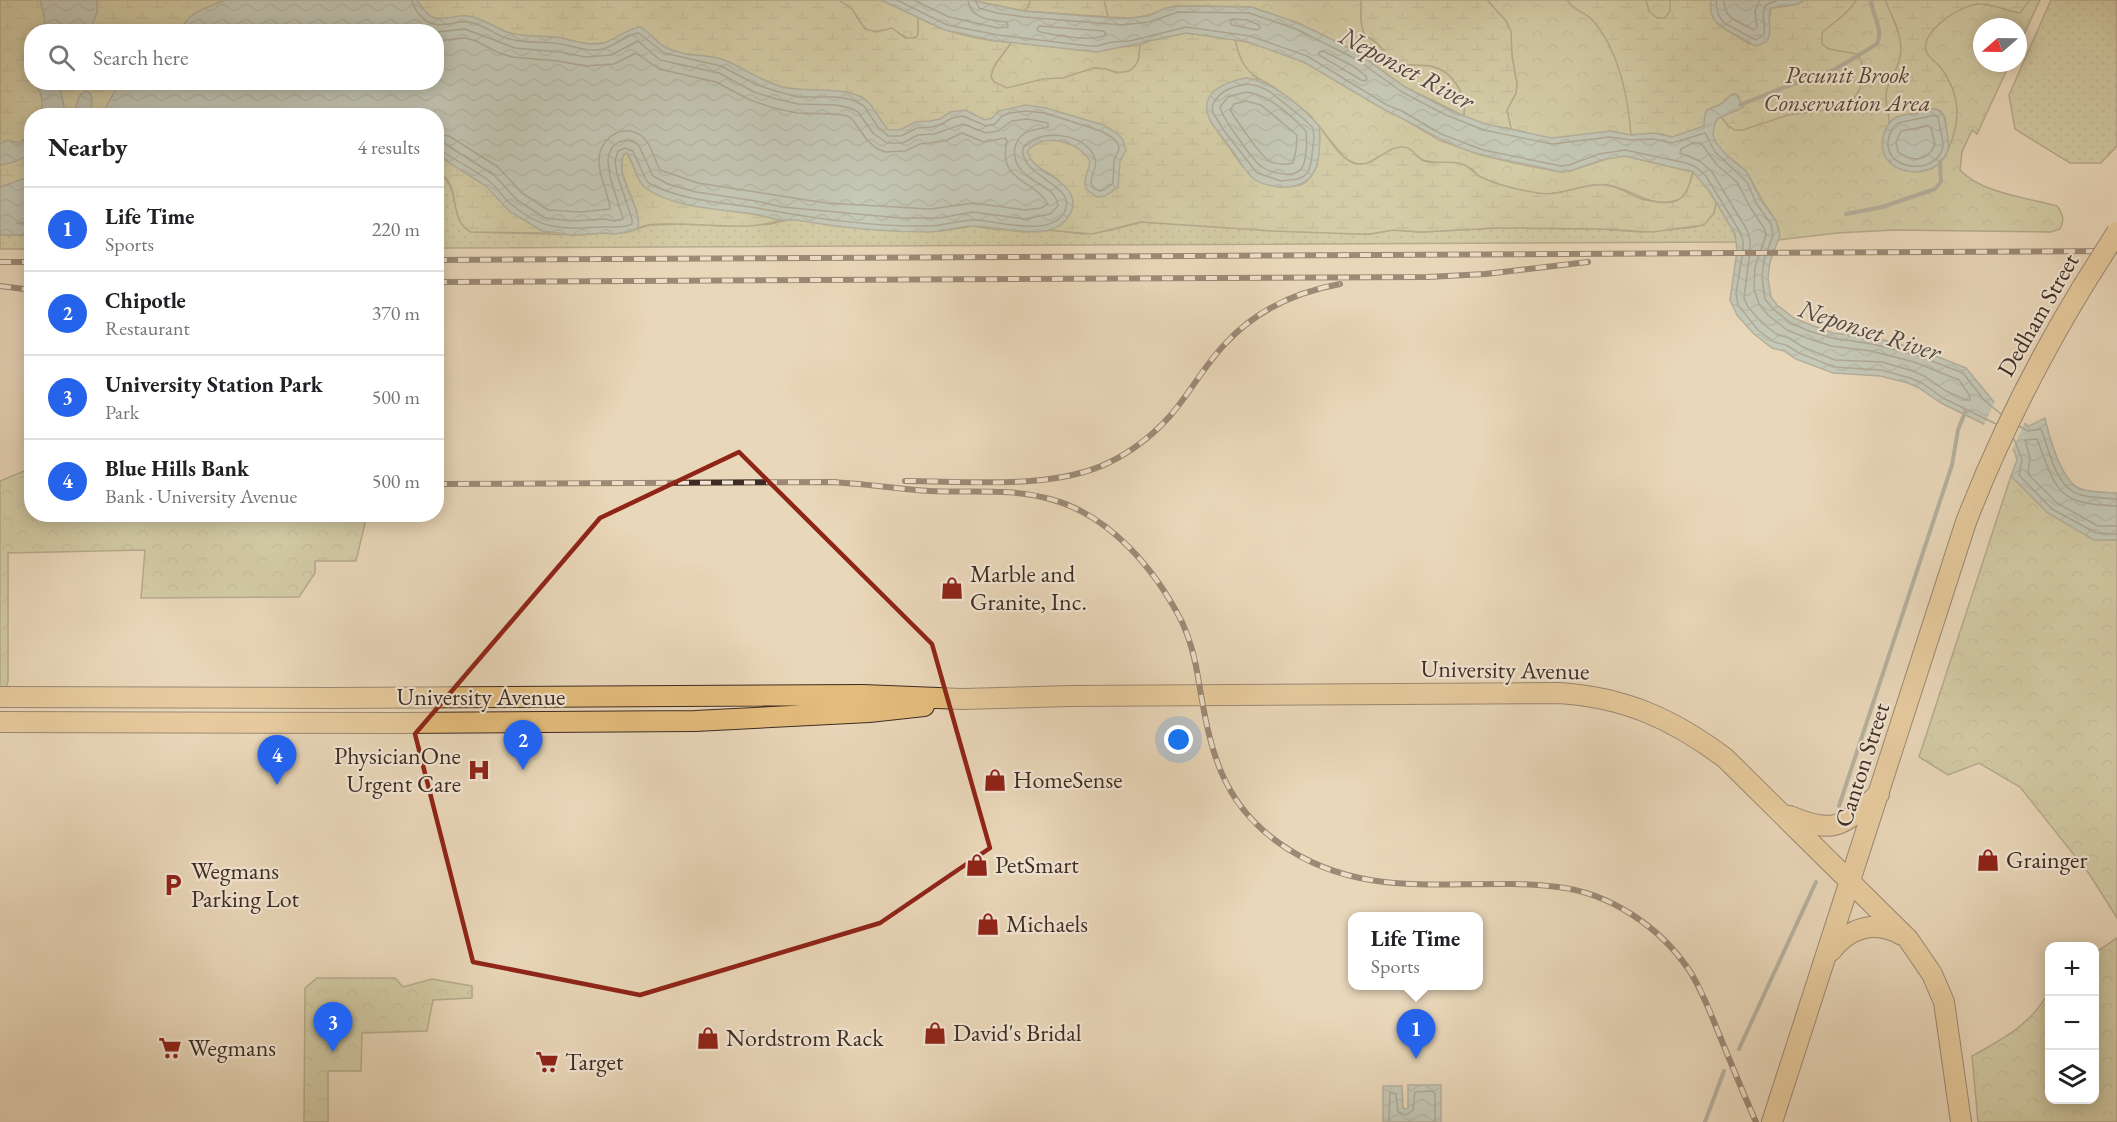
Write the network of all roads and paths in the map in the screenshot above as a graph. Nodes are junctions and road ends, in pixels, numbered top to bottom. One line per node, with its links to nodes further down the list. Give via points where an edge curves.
1 (2117, 232): 2 (main road, Dedham Street, bridge, via 2042,354)
2 (2007, 425): 6 (main road, Canton Street, via 1952,563)
3 (0, 697): 4 (main road, University Avenue, via 874,695)
4 (962, 699): 5 (main road, University Avenue, via 890,710 695,721); 7 (main road, University Avenue, via 1584,694 1647,711 1690,734 1725,758)
5 (0, 722)
6 (1879, 794): 7 (main road, via 1846,821 1831,827 1806,824); 8 (main road, Canton Street)
7 (1779, 811): 8 (main road, University Avenue)
8 (1851, 882): 9 (main road, University Avenue); 10 (main road, Canton Street)
9 (1908, 939): 10 (main road, via 1885,928 1863,928 1842,939); 12 (main road, University Avenue, via 1932,974 1944,1002)
10 (1827, 956): 11 (main road, Canton Street)
11 (1773, 1119)
12 (1961, 1122)

